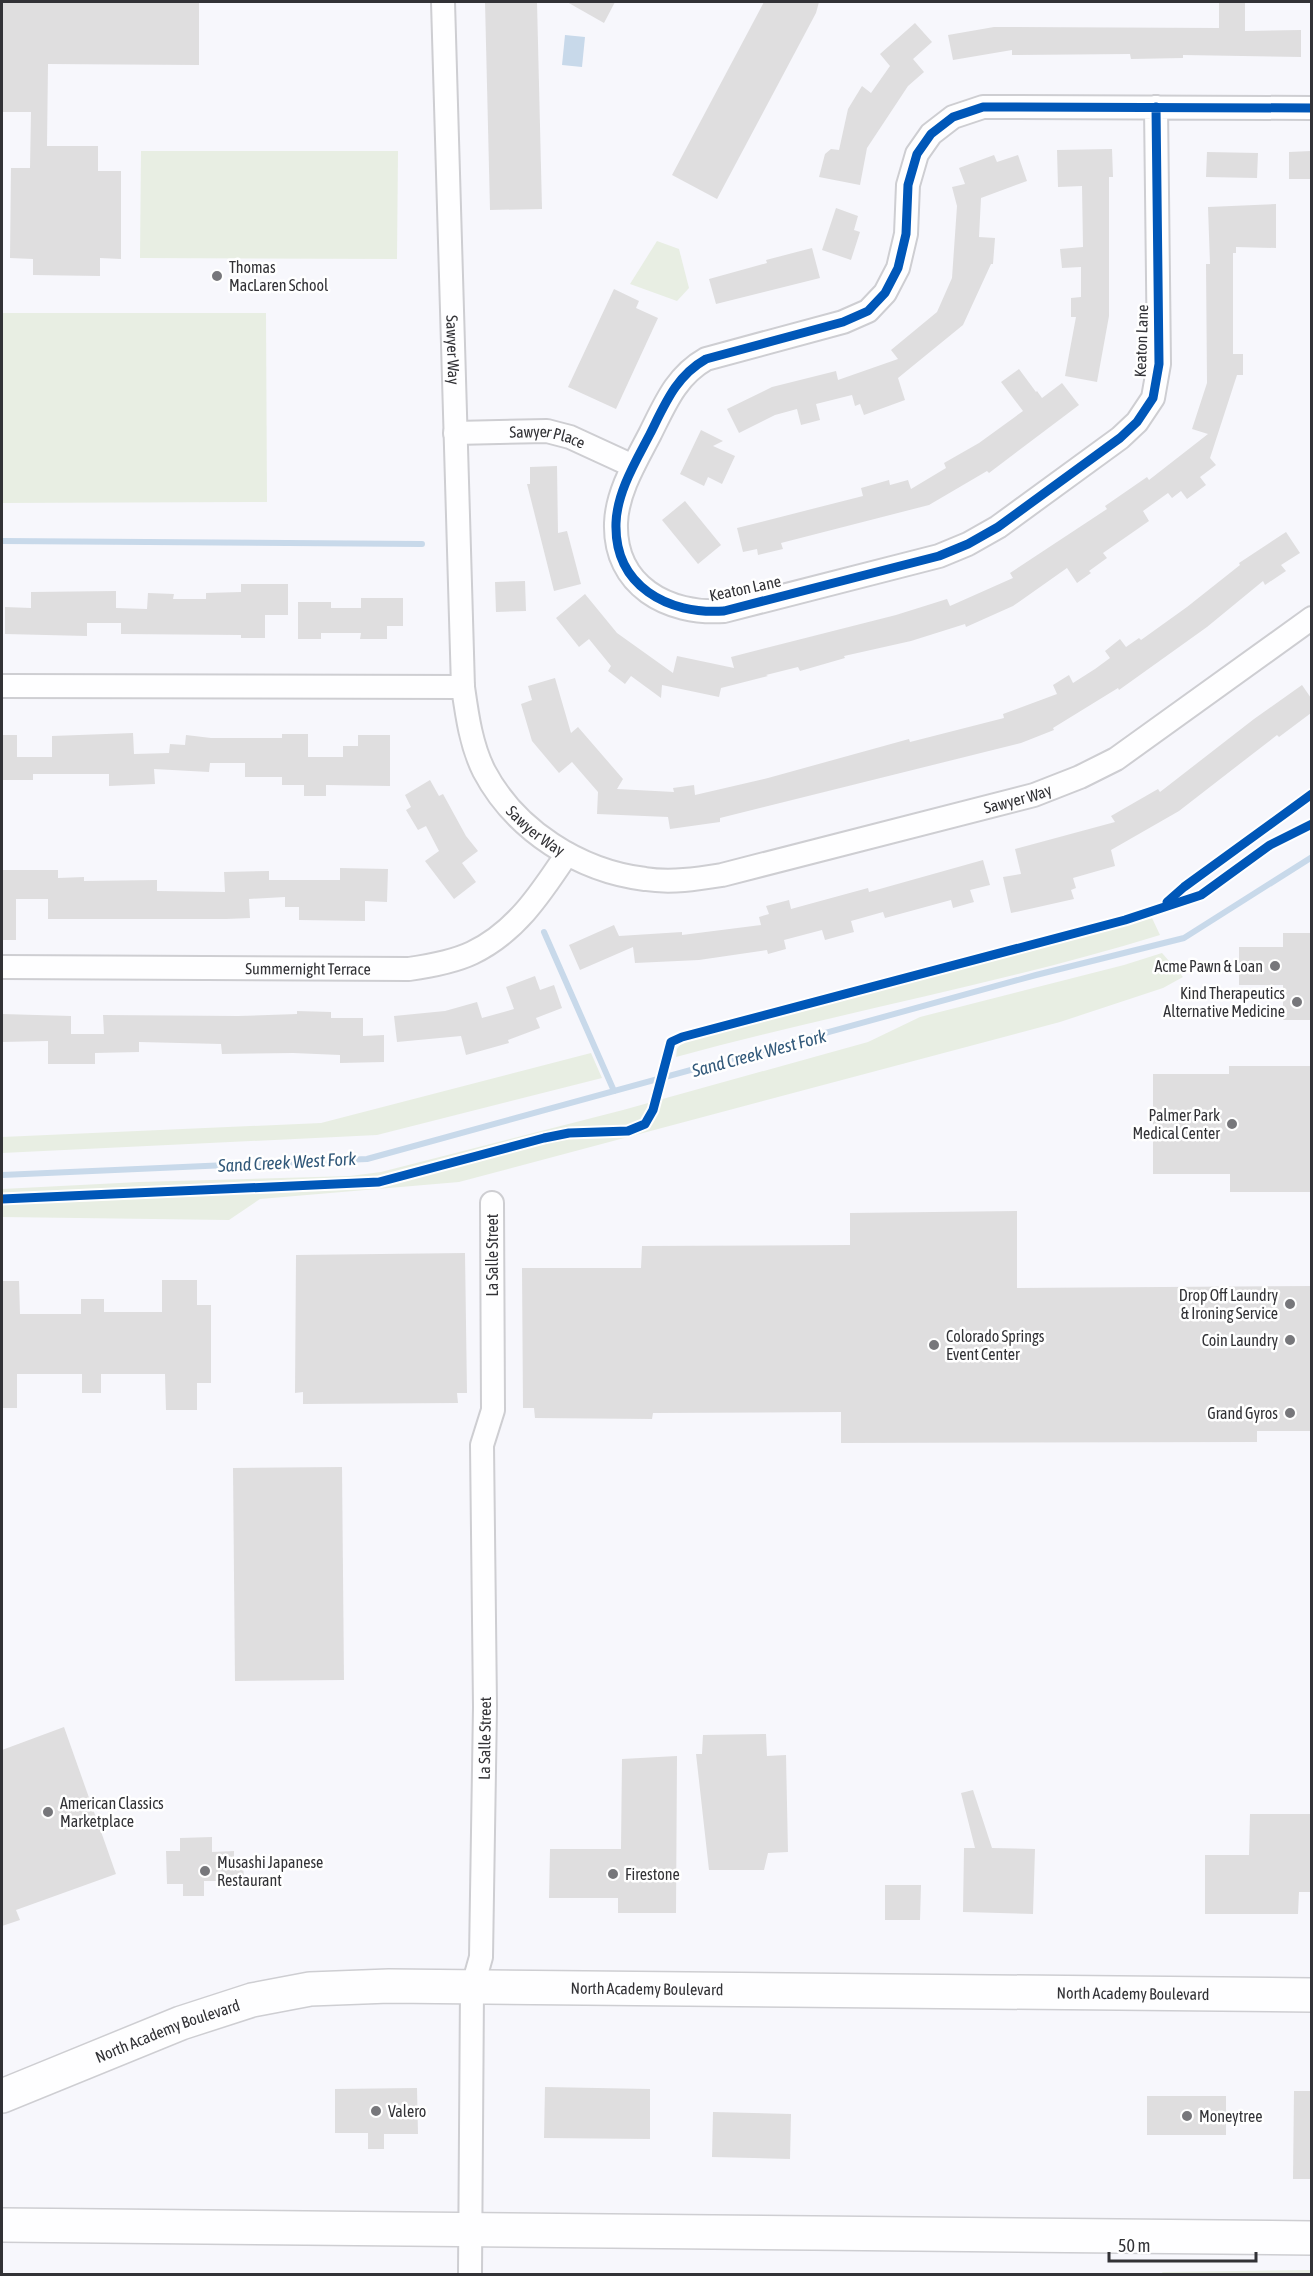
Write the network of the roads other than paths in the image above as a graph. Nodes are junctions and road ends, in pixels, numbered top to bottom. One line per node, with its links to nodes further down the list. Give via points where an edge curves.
1 (443, 2): 4 (street, Sawyer Way)
2 (1156, 107): 3 (street, Keaton Lane); 5 (street, Keaton Lane, via 983,107 953,117 931,134 917,154 908,184 906,234 898,268 885,293 868,311 843,322 722,354 692,368 672,390); 5 (street, Keaton Lane, via 1159,364 1153,398 1120,438 998,527 939,556 724,611 687,610 654,597 629,572 620,555 616,522)
3 (1311, 108)
4 (455, 433): 5 (street, Sawyer Place, via 548,431); 8 (street, Sawyer Way)
5 (633, 466)
6 (1311, 618): 9 (street, Sawyer Way, via 1116,759 1034,795 722,875 680,881 608,871)
7 (2, 686): 8 (street)
8 (463, 687): 9 (street, Sawyer Way, via 470,732 483,770 503,801 529,828)
9 (567, 854): 10 (street, Summernight Terrace, via 530,909 505,933 472,953 438,964 410,969)
10 (2, 967)
11 (492, 1203): 12 (street, La Salle Street, via 493,1410 482,1445 485,1707 481,1957)
12 (472, 1989): 13 (highway, North Academy Boulevard); 14 (highway, North Academy Boulevard, via 310,1989 252,2000 181,2024); 16 (street, La Salle Street)
13 (1311, 1995)
14 (2, 2096)
15 (2, 2225): 16 (highway)
16 (470, 2230): 17 (highway); 18 (street, La Salle Street)
17 (1311, 2238)
18 (470, 2274)

